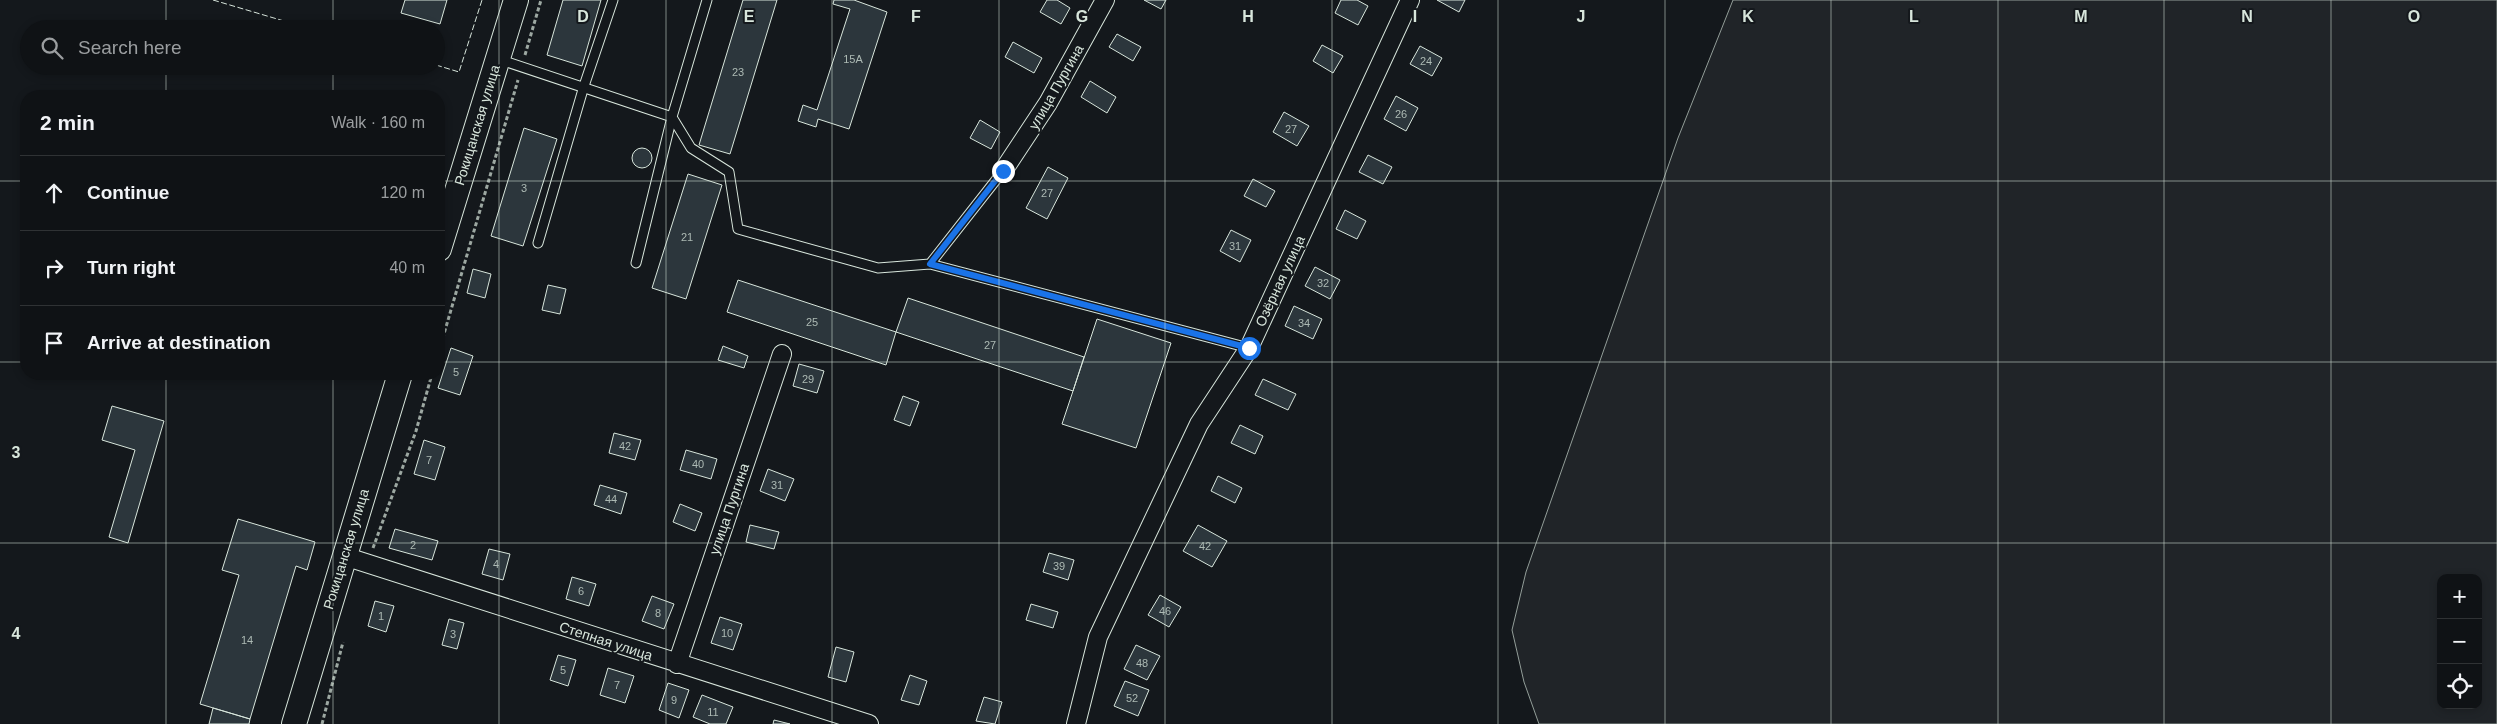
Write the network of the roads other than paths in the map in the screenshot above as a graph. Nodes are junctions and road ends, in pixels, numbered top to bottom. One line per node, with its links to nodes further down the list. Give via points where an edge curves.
1 (516, 0): 6 (street, Рокицанская улица)
2 (613, 0): 7 (lane)
3 (707, 0): 8 (lane)
4 (1105, 0): 9 (street, улица Пургина, via 1048,103)
5 (1410, 0): 14 (street, Озёрная улица)
6 (498, 59): 7 (lane); 10 (street, Рокицанская улица)
7 (584, 86): 8 (lane); 11 (lane)
8 (672, 116): 12 (lane); 13 (lane, via 691,148 729,172 738,228 878,268)
9 (1003, 171): 13 (lane)
10 (445, 231)
11 (538, 243)
12 (636, 263)
13 (930, 264): 14 (lane)
14 (1249, 348): 21 (street, Озёрная улица, via 1199,424 1098,637)
15 (782, 354): 18 (street, улица Пургина)
16 (398, 380): 17 (street, Рокицанская улица)
17 (344, 556): 18 (street, Степная улица); 19 (street, Рокицанская улица)
18 (676, 664): 20 (street, Степная улица)
19 (294, 724)
20 (868, 724)
21 (1076, 724)

